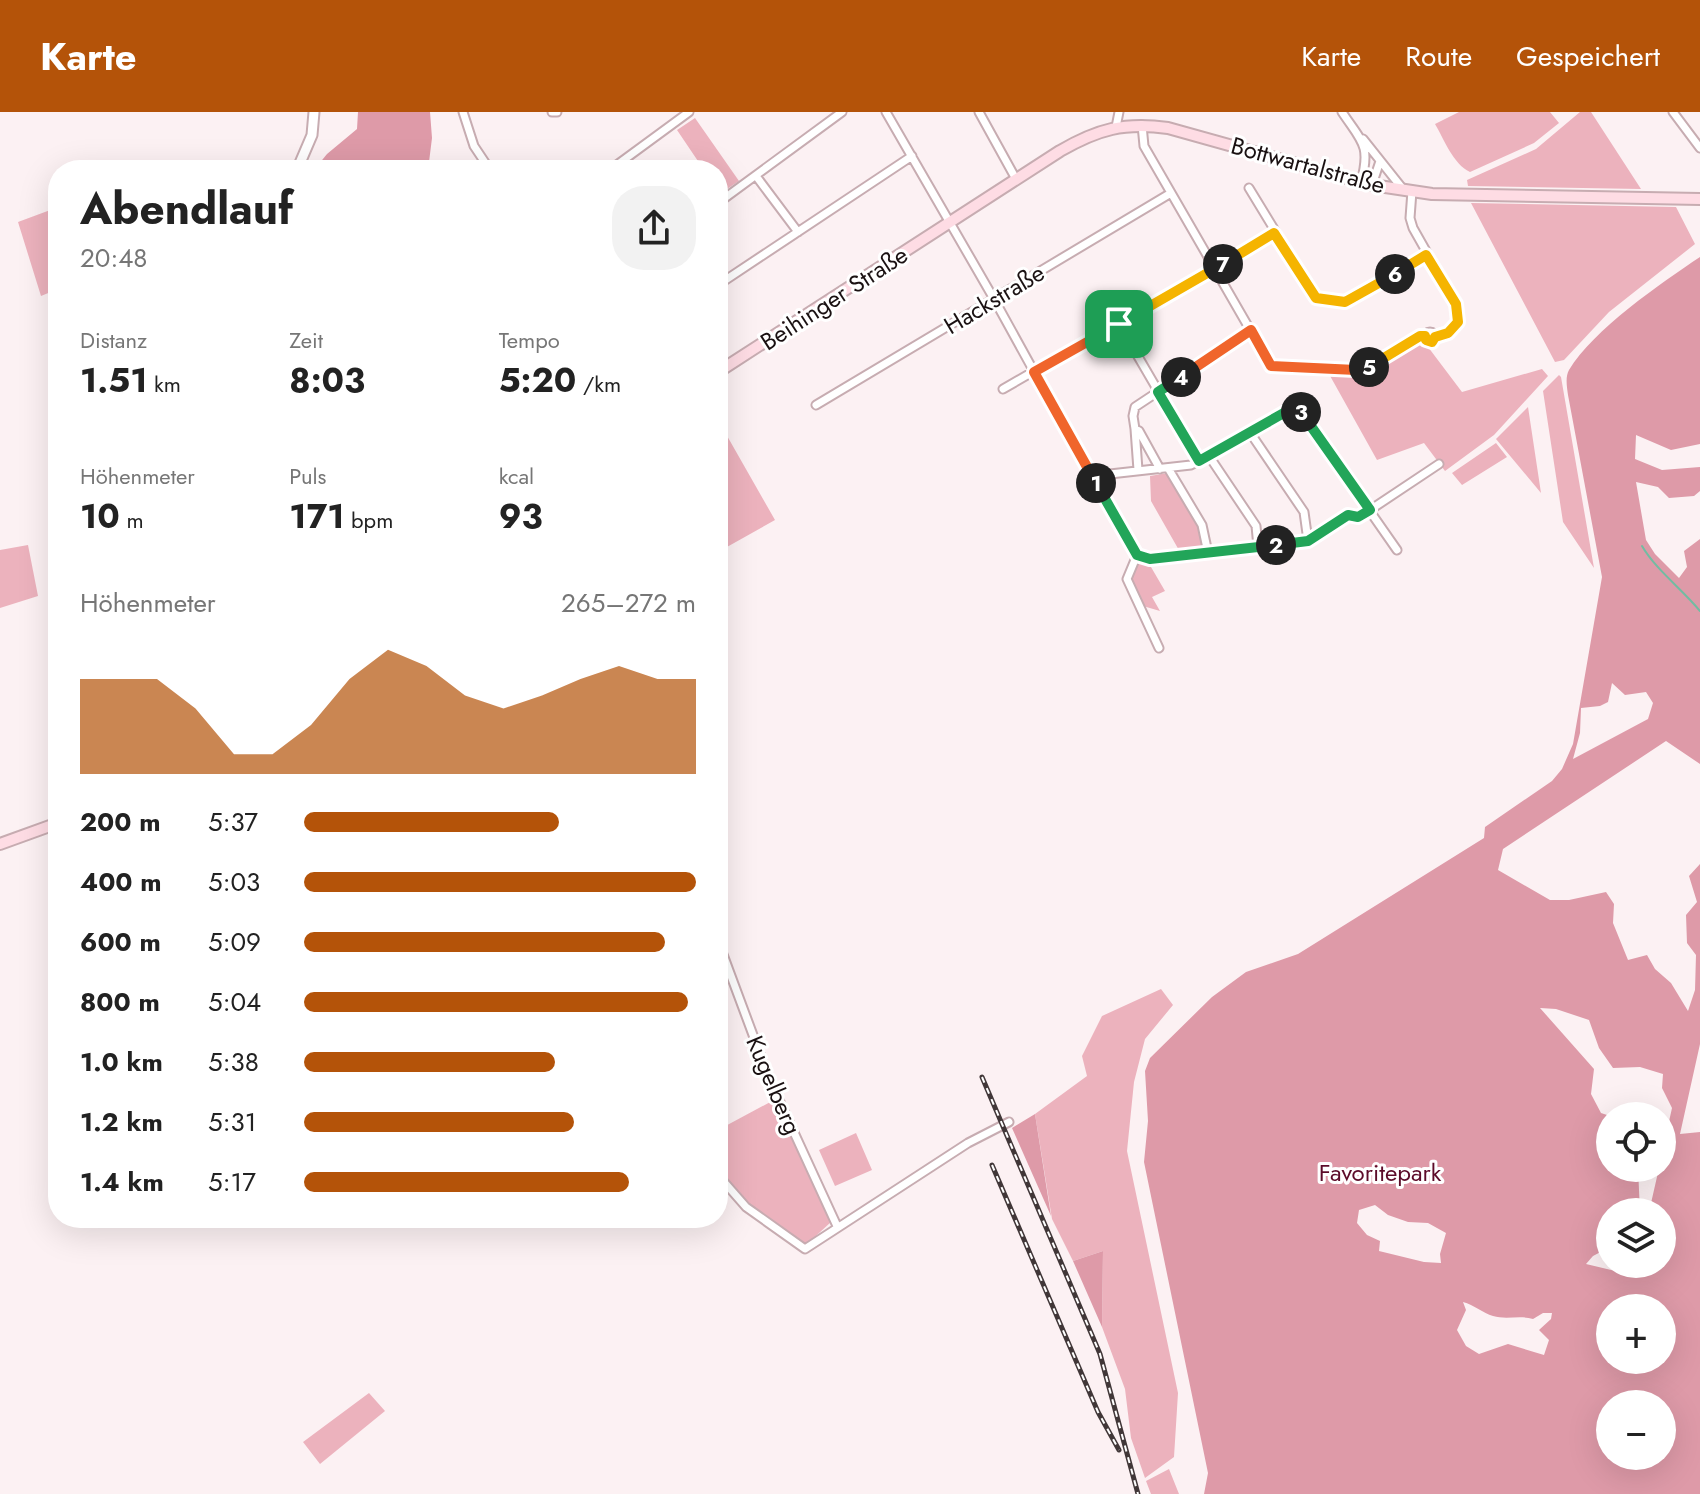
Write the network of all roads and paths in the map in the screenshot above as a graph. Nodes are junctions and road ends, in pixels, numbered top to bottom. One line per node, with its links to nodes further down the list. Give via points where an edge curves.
1 (314, 112): 15 (street)
2 (463, 112): 16 (street)
3 (842, 112): 19 (street)
4 (979, 112): 20 (street)
5 (1119, 112): 11 (street)
6 (1342, 112): 12 (street)
7 (1673, 112): 13 (street)
8 (685, 113): 17 (street)
9 (890, 113): 14 (street)
10 (1142, 125): 11 (main road, Bottwartalstraße); 21 (main road, Bottwartalstraße); 24 (street, via 1144,146)
11 (1116, 127): 20 (main road, Bottwartalstraße, via 1080,139)
12 (1358, 135): 18 (street); 21 (street, via 1367,156)
13 (1700, 148)
14 (912, 156): 27 (street); 28 (street)
15 (301, 160)
16 (483, 160)
17 (623, 160)
18 (1380, 160): 21 (street); 23 (street)
19 (756, 176): 25 (street); 28 (street)
20 (1016, 179): 27 (main road, Bottwartalstraße)
21 (1366, 183): 23 (main road, Bottwartalstraße)
22 (1249, 188): 29 (street)
23 (1408, 191): 26 (main road, Bottwartalstraße); 30 (street, via 1410,218)
24 (1171, 193): 31 (street); 33 (street, Hackstraße)
25 (728, 196)
26 (1698, 200)
27 (950, 223): 33 (street); 36 (main road, Beihinger Straße)
28 (798, 232): 32 (street)
29 (1274, 233): 30 (street, via 1311,293 1321,300 1345,302); 31 (street)
30 (1426, 255): 34 (street, via 1459,314 1453,328 1433,341 1420,336 1356,370 1271,366)
31 (1216, 268): 34 (street); 37 (street)
32 (728, 278)
33 (994, 299): 37 (street); 40 (street, Hackstraße)
34 (1251, 330): 39 (street)
35 (1129, 341): 39 (street)
36 (728, 366)
37 (1034, 372): 38 (street); 48 (street)
38 (1003, 389)
39 (1158, 392): 41 (street, via 1135,407); 44 (street)
40 (816, 405)
41 (1135, 429): 46 (street); 47 (street)
42 (1249, 431): 43 (street); 49 (street, via 1289,410 1300,411); 50 (street, via 1304,512)
43 (1209, 456): 44 (street); 51 (street, via 1256,526)
44 (1199, 461): 46 (street)
45 (1439, 464): 49 (street)
46 (1164, 468): 47 (street); 53 (street, via 1202,525)
47 (1138, 470): 48 (street)
48 (1092, 476): 54 (street)
49 (1370, 510): 50 (street, via 1358,517 1348,515); 52 (street)
50 (1308, 541): 51 (street)
51 (1258, 547): 53 (street)
52 (1397, 550)
53 (1208, 553): 54 (street, via 1150,559)
54 (1137, 555): 55 (street, via 1127,579)
55 (1159, 648)
56 (48, 827): 57 (main road)
57 (0, 844)
58 (728, 968): 61 (street, Kugelberg, via 769,1078)
59 (1009, 1122): 61 (street)
60 (728, 1186): 61 (street, via 746,1207 805,1249)
61 (837, 1226)

